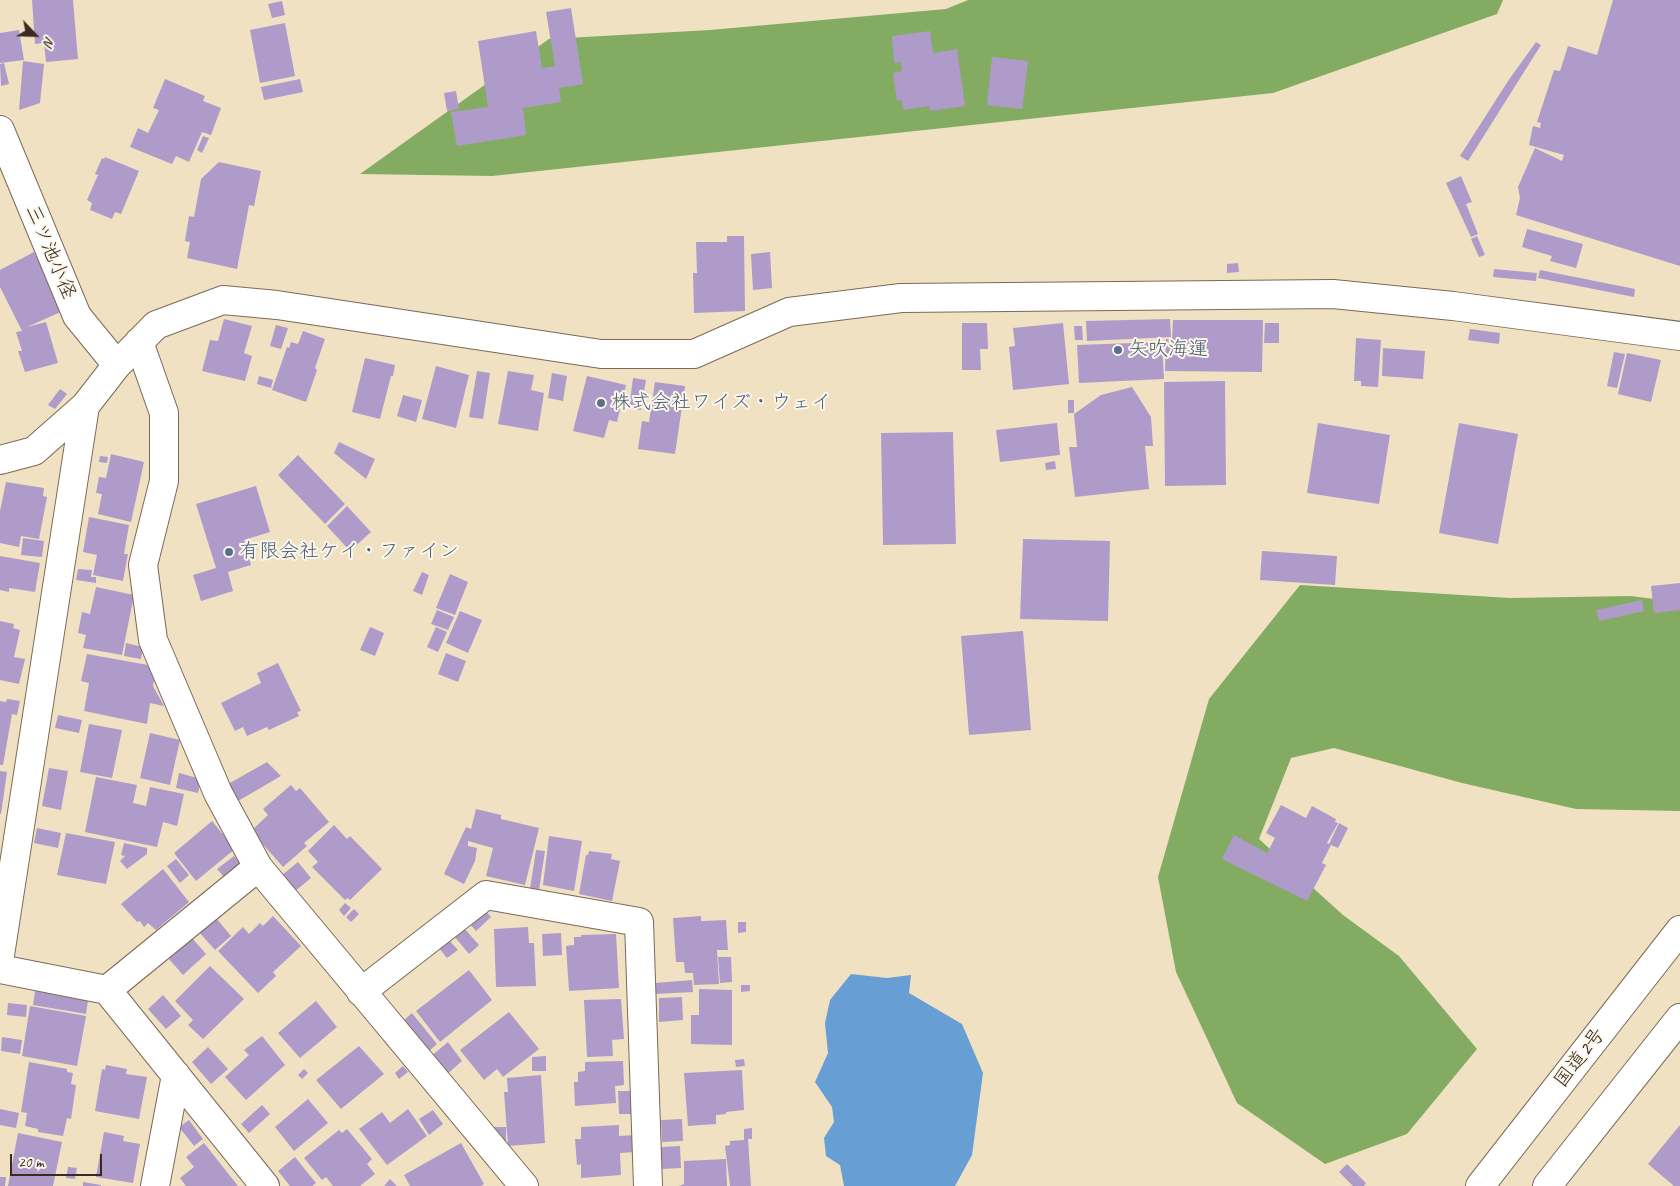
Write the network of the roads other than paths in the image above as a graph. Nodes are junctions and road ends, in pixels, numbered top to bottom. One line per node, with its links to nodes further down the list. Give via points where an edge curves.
1 (0, 130): 4 (main road, 三ツ池小径, via 77,316)
2 (1680, 336): 3 (main road, via 1453,306 1333,294 901,298 789,312 694,354 602,354 276,305 223,300 156,325)
3 (139, 342): 4 (main road); 7 (main road, via 164,413 164,481 143,565 153,640 218,793)
4 (117, 364): 5 (main road)
5 (85, 406): 6 (main road, via 34,451); 9 (main road)
6 (0, 460)
7 (258, 867): 11 (main road); 12 (main road)
8 (1680, 930): 19 (main road, 国道2号)
9 (0, 955)
10 (0, 969): 11 (main road)
11 (107, 990): 14 (main road)
12 (361, 992): 17 (main road); 18 (main road, via 486,895 639,922)
13 (1680, 1018): 20 (main road)
14 (176, 1075): 15 (main road); 16 (main road)
15 (155, 1186)
16 (265, 1186)
17 (524, 1186)
18 (648, 1186)
19 (1480, 1186)
20 (1547, 1186)

